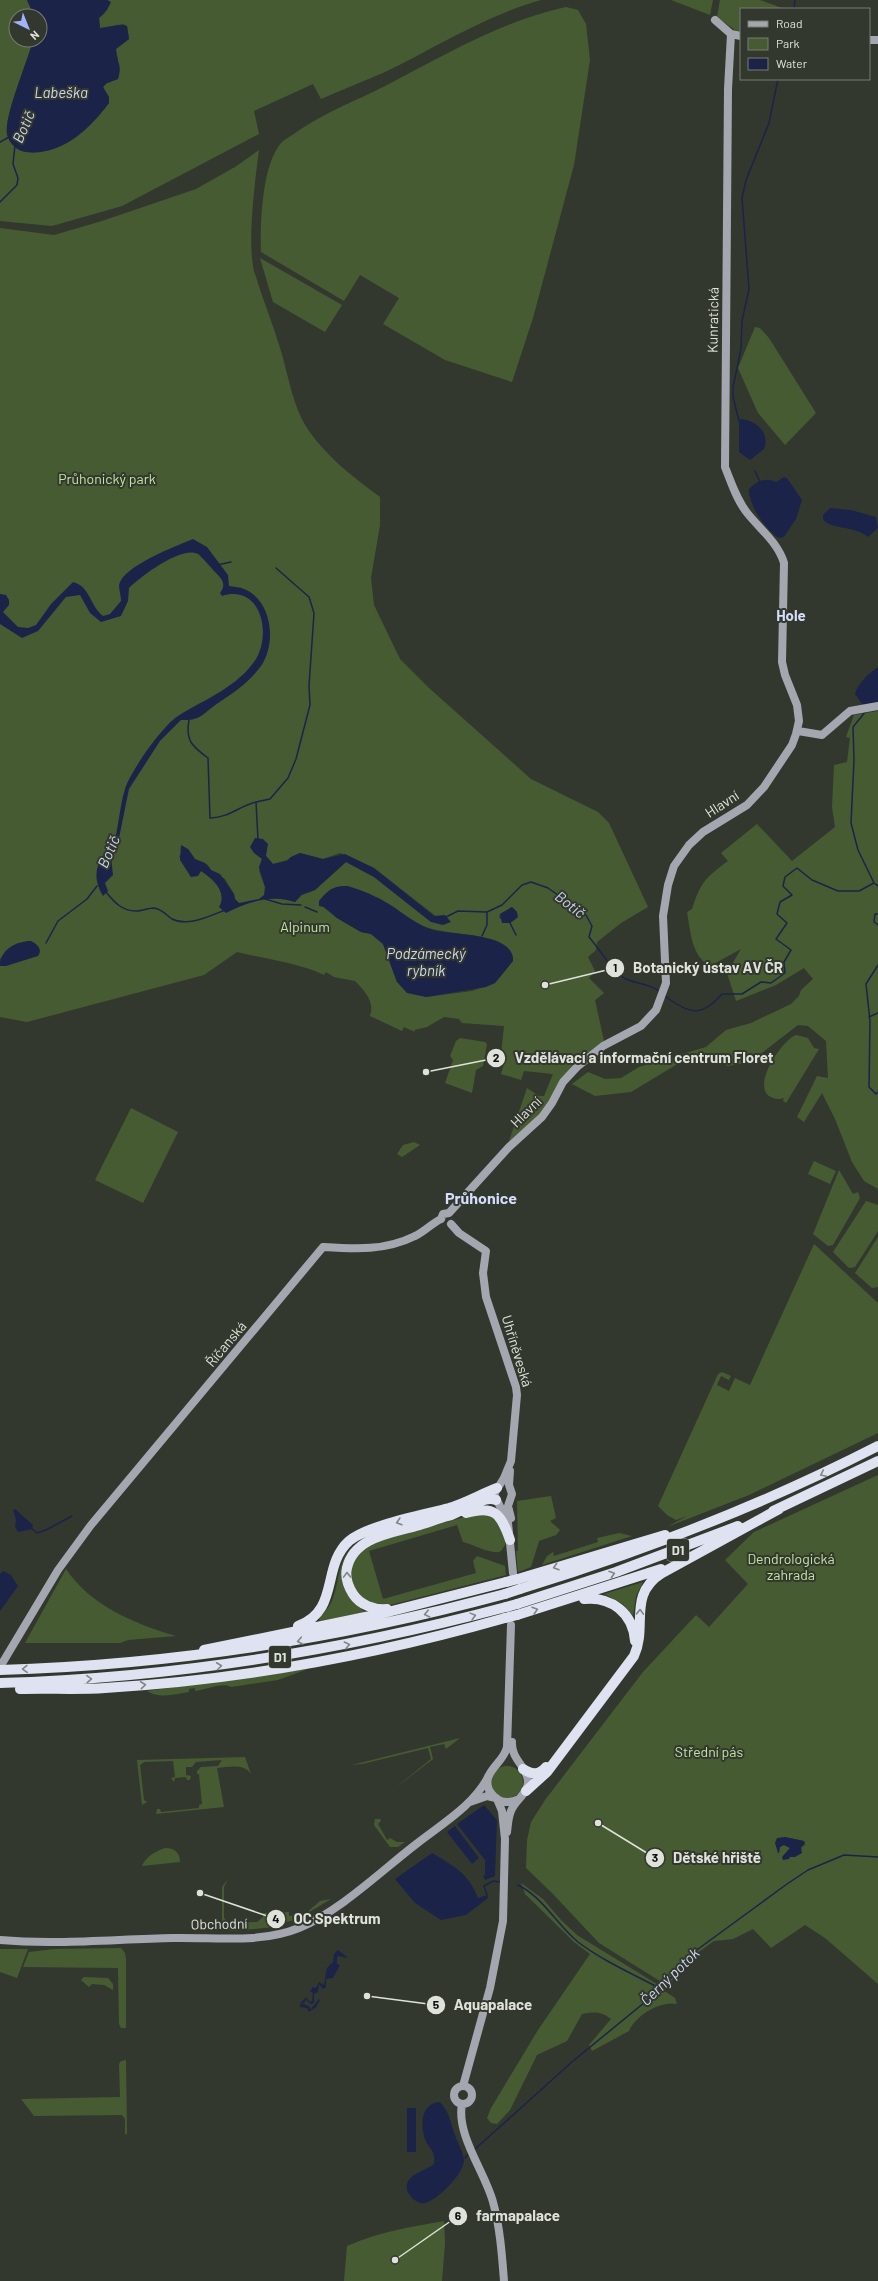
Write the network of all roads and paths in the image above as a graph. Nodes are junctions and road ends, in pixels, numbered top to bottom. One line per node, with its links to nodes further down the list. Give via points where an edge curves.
1 (716, 20): 2 (street)
2 (731, 34): 3 (street); 4 (street, Kunratická, via 728,89 725,467 747,512 781,555 785,572)
3 (740, 36)
4 (782, 645): 6 (street, Hlavní, via 785,675 797,705)
5 (878, 706): 6 (street, via 850,711 822,735)
6 (798, 731): 7 (street, Hlavní, via 792,745 764,787 747,804 698,837 674,866 663,916 665,988 648,1021 600,1048 577,1067 563,1082 546,1112 494,1162)
7 (449, 1213): 8 (street, via 443,1214); 9 (street, via 453,1218)
8 (441, 1220): 9 (street, via 444,1225); 28 (street, Říčanská, via 417,1235 393,1245 353,1249 323,1247 69,1553)
9 (451, 1224): 12 (street, Uhříněveská, via 459,1233 486,1251 483,1273 486,1297 517,1393)
10 (878, 1446): 19 (highway, D1, one-way to 19, via 767,1499)
11 (878, 1461): 17 (highway, D1)
12 (510, 1462): 13 (street); 14 (street, Uhříněveská)
13 (498, 1487): 14 (street, via 504,1485); 16 (street, via 494,1494); 25 (highway, one-way to 25, via 458,1505 373,1529 354,1538 338,1555 326,1598 318,1613 303,1624)
14 (511, 1490): 15 (street)
15 (510, 1500): 16 (street, via 505,1503); 20 (street, via 508,1506 514,1537 513,1573)
16 (497, 1501): 18 (highway, via 488,1499); 20 (street, via 508,1523)
17 (779, 1508): 21 (highway); 30 (highway, D1, one-way to 17, bridge, via 133,1676 230,1665 347,1645 506,1607 575,1586 665,1555)
18 (426, 1524): 20 (highway, via 488,1510 502,1520); 23 (highway, one-way to 18, via 378,1609 362,1603 349,1587 347,1569 354,1554 366,1543)
19 (694, 1530): 23 (highway, one-way to 23, bridge, via 662,1535 518,1579); 26 (highway, D1, one-way to 26, bridge, via 572,1573 452,1608 338,1634)
20 (510, 1540)
21 (704, 1551): 22 (highway, via 649,1574); 27 (highway, one-way to 21, via 638,1645 640,1607 645,1589 658,1575)
22 (553, 1604): 24 (highway, one-way to 22, bridge, via 517,1615); 27 (highway, via 593,1598 618,1607 628,1618 633,1631 635,1646)
23 (409, 1607): 25 (highway)
24 (508, 1622): 31 (highway, one-way to 24, via 139,1686 255,1672); 32 (street)
25 (278, 1633): 26 (highway)
26 (165, 1660): 29 (highway, D1, one-way to 29)
27 (630, 1663): 33 (highway)
28 (0, 1667)
29 (0, 1670)
30 (0, 1683)
31 (0, 1689)
32 (510, 1730): 34 (street, via 505,1755); 35 (street, via 513,1754)
33 (564, 1748): 35 (highway, via 541,1772 533,1773); 37 (highway, via 544,1776)
34 (496, 1766): 35 (street, via 508,1762); 36 (street)
35 (522, 1768): 37 (street, via 528,1779)
36 (489, 1775): 38 (street, via 488,1787); 39 (street, Obchodní)
37 (522, 1795): 38 (street, via 508,1802); 40 (street, via 510,1812)
38 (496, 1798): 39 (street, Obchodní, via 483,1797); 40 (street, via 502,1811)
39 (468, 1803): 41 (street, Obchodní, via 323,1915 297,1928 268,1936 234,1938)
40 (505, 1839): 42 (street, via 505,1908 501,1940)
41 (0, 1940)
42 (463, 2086): 43 (street, via 458,2087 454,2094 456,2101); 43 (street, via 470,2090 472,2096 468,2102)
43 (462, 2104): 44 (street, via 460,2111 463,2126 494,2203)
44 (504, 2281)

